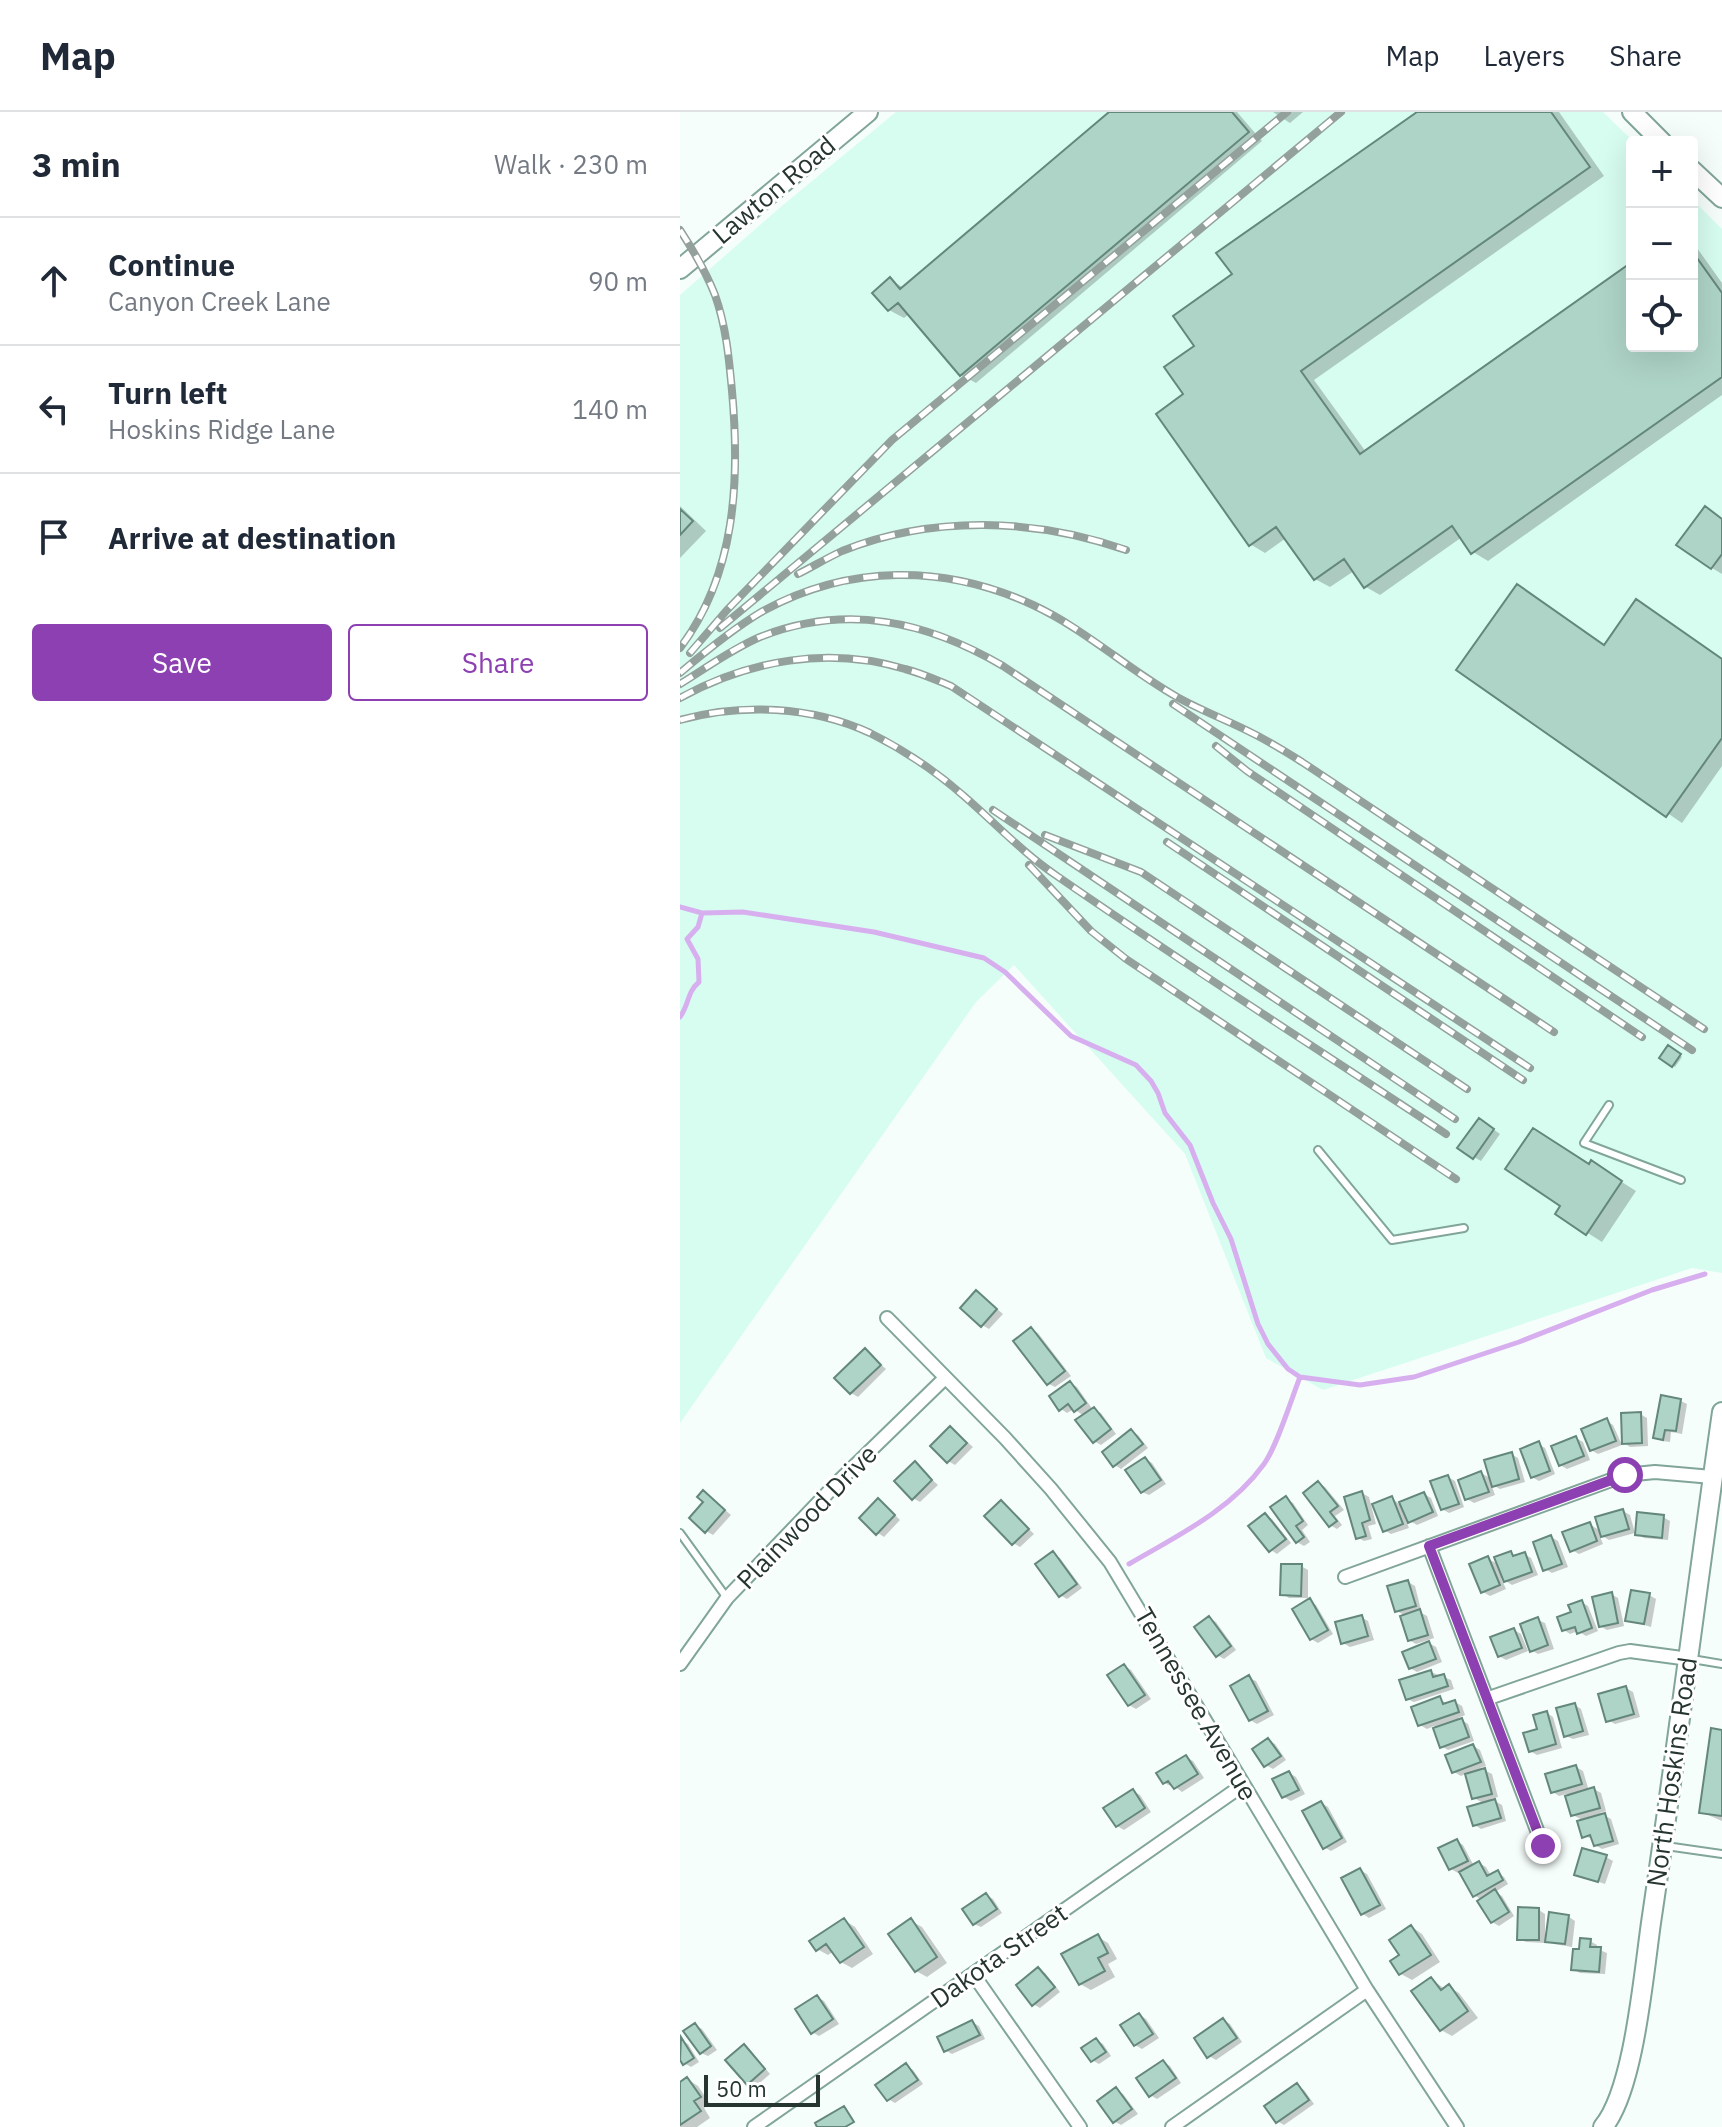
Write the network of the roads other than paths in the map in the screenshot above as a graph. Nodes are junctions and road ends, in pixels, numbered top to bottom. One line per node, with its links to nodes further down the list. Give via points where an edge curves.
1 (868, 112): 6 (street, Lawton Road)
2 (1632, 112): 3 (street)
3 (1656, 136)
4 (1698, 176): 5 (street)
5 (1722, 198)
6 (680, 269)
7 (1609, 1105): 9 (lane, via 1584,1143)
8 (1318, 1150): 10 (lane, via 1392,1240)
9 (1681, 1180)
10 (1464, 1228)
11 (887, 1318): 12 (street, Tennessee Avenue)
12 (945, 1378): 18 (street, Plainwood Drive); 23 (street, Tennessee Avenue, via 1014,1448 1110,1562)
13 (1722, 1412): 14 (street, North Hoskins Road)
14 (1712, 1477): 16 (street, via 1625,1475); 19 (street, North Hoskins Road)
15 (680, 1533): 18 (lane)
16 (1429, 1546): 17 (street); 22 (street)
17 (1345, 1577)
18 (727, 1598): 20 (street, Plainwood Drive)
19 (1689, 1659): 21 (lane); 22 (street, via 1619,1653); 25 (street, North Hoskins Road)
20 (680, 1664)
21 (1722, 1664)
22 (1489, 1698): 24 (street)
23 (1243, 1785): 27 (street, Dakota Street); 28 (street, Tennessee Avenue)
24 (1543, 1846)
25 (1662, 1846): 26 (lane); 33 (street, North Hoskins Road, via 1627,2069 1620,2099)
26 (1722, 1854)
27 (973, 1974): 29 (street, Dakota Street); 30 (street)
28 (1367, 1990): 31 (street); 32 (street, Tennessee Avenue)
29 (754, 2127)
30 (1080, 2127)
31 (1172, 2127)
32 (1457, 2127)
33 (1603, 2127)

